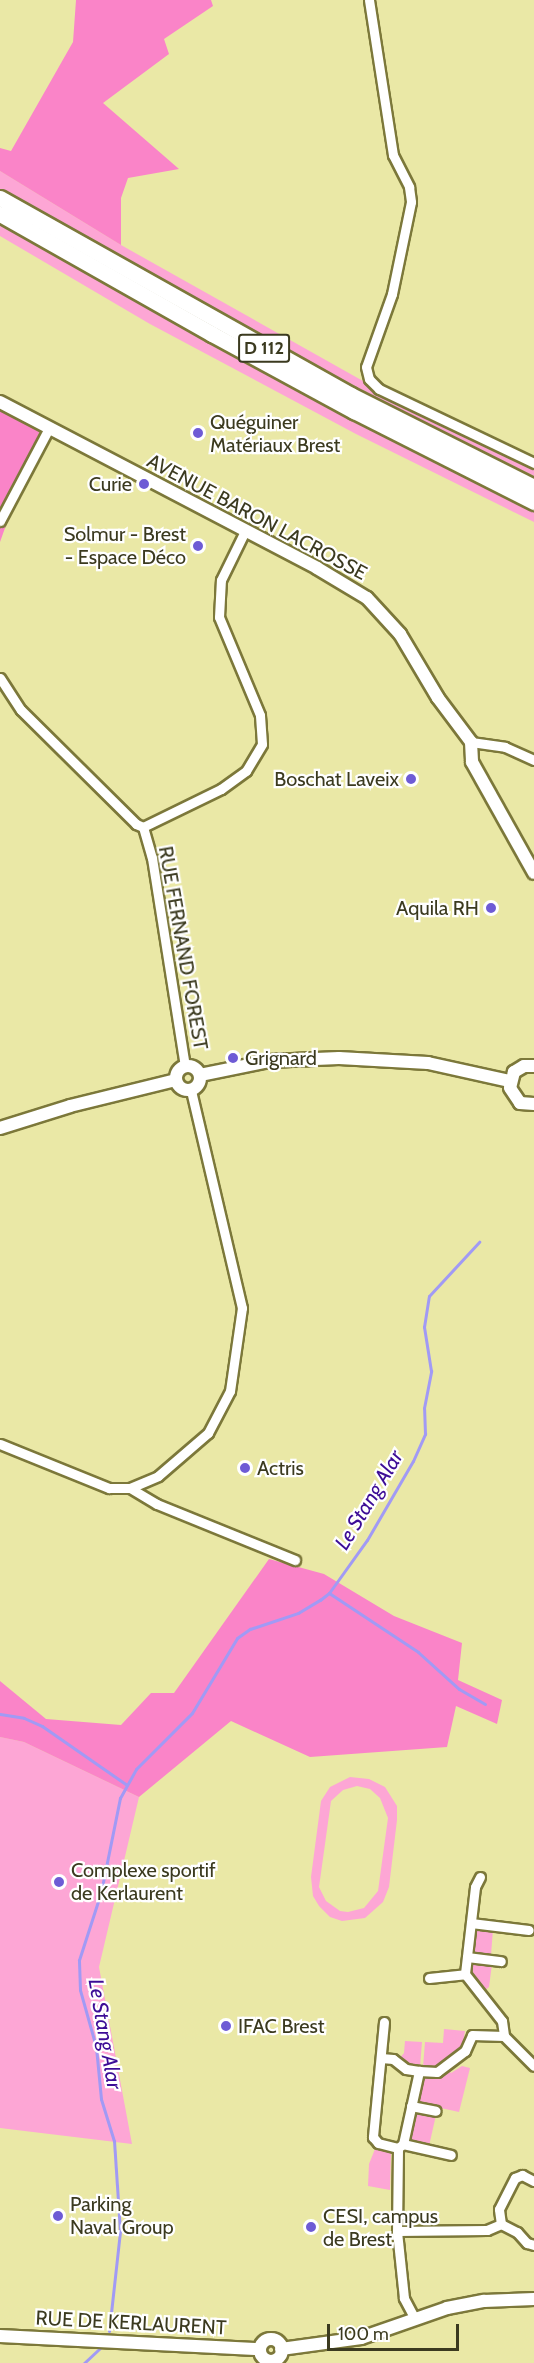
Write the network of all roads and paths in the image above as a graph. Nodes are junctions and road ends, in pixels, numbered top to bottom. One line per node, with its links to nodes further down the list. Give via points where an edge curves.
1 (369, 0): 6 (street, via 393,155 409,187 411,202 392,294 366,367 369,380 379,389)
2 (0, 198): 7 (highway, D 112, via 351,395)
3 (0, 214): 8 (highway, D 112, via 375,422)
4 (0, 402): 5 (street, AVENUE BARON LACROSSE)
5 (49, 428): 9 (street); 10 (street, AVENUE BARON LACROSSE)
6 (534, 463)
7 (534, 487)
8 (534, 502)
9 (0, 521)
10 (246, 531): 12 (street, AVENUE BARON LACROSSE, via 346,585 379,609 400,634 438,698); 14 (street, via 221,579 219,617 260,715 262,744 246,771 221,789)
11 (0, 678): 14 (street, RUE FERNAND FOREST, via 21,710)
12 (471, 742): 13 (street, via 505,747); 15 (street, AVENUE BARON LACROSSE, via 472,762)
13 (534, 760)
14 (143, 827): 16 (street, RUE FERNAND FOREST, via 152,858)
15 (534, 873)
16 (185, 1066): 18 (street); 19 (street, via 177,1072)
17 (534, 1066): 20 (street, via 519,1068)
18 (200, 1074): 20 (street, via 269,1062 339,1058 428,1063); 21 (street, via 198,1086)
19 (176, 1080): 21 (street, via 179,1087); 23 (street)
20 (510, 1081): 22 (street, via 515,1099)
21 (190, 1090): 25 (street, via 242,1308 230,1391 208,1433 158,1476)
22 (534, 1104)
23 (0, 1128)
24 (0, 1444): 25 (street, via 109,1488)
25 (130, 1488): 26 (street, via 157,1504)
26 (295, 1560)
27 (480, 1877): 28 (street)
28 (471, 1923): 29 (street); 30 (street)
29 (529, 1930)
30 (467, 1957): 31 (street); 32 (street)
31 (501, 1961)
32 (465, 1974): 33 (street); 35 (street, via 502,2021)
33 (429, 1978)
34 (384, 2022): 36 (street)
35 (504, 2036): 37 (street); 38 (street, via 472,2035 465,2051 437,2072)
36 (381, 2058): 38 (street); 41 (street, via 373,2137 378,2143)
37 (534, 2066)
38 (419, 2071): 39 (street)
39 (411, 2106): 40 (street); 41 (street)
40 (436, 2111)
41 (401, 2146): 42 (street); 45 (street)
42 (451, 2155)
43 (534, 2181): 44 (street, via 522,2175 515,2178 499,2209)
44 (501, 2224): 45 (street, via 487,2230); 46 (street)
45 (397, 2231): 48 (street, via 404,2298)
46 (534, 2245)
47 (534, 2299): 48 (street, via 484,2301)
48 (415, 2319): 51 (street, via 361,2338)
49 (0, 2336): 50 (street, RUE DE KERLAURENT)
50 (260, 2349): 51 (street, via 262,2343 272,2339); 52 (street, via 264,2359)
51 (281, 2349): 52 (street, via 278,2358)
52 (271, 2362)

